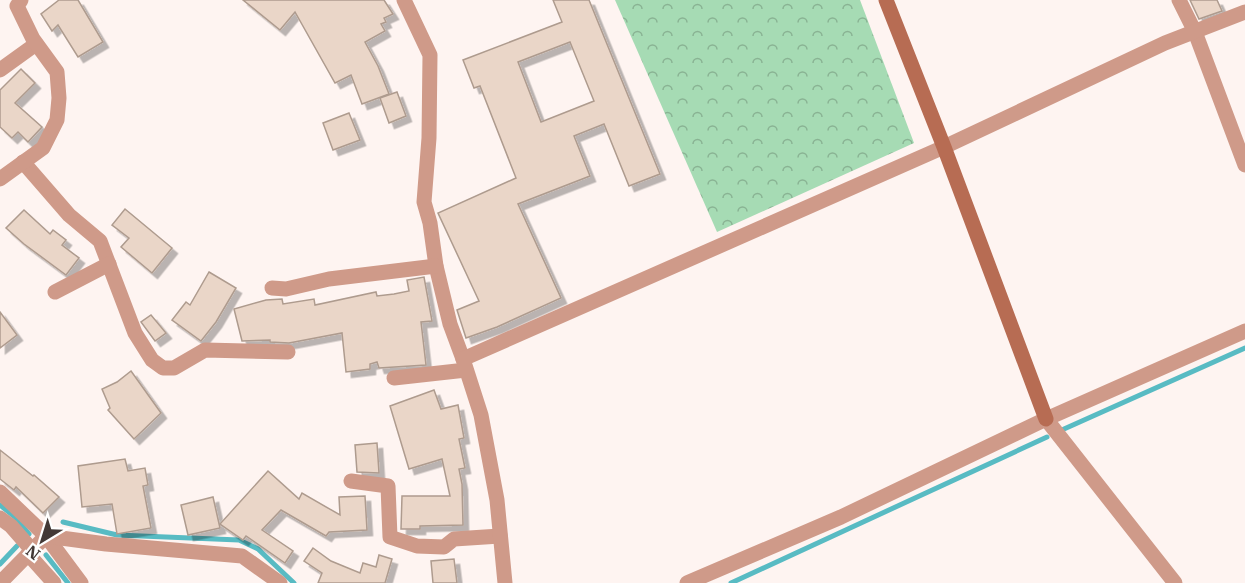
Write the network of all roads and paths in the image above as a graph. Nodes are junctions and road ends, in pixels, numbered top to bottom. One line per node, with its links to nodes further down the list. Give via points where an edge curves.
1 (19, 0): 7 (street, via 17,6)
2 (404, 0): 14 (street, via 430,55 424,202)
3 (886, 0): 9 (street)
4 (1179, 0): 6 (street)
5 (1245, 12): 6 (street)
6 (1195, 32): 9 (street); 11 (street)
7 (36, 44): 8 (street); 10 (street, via 57,72 57,120 43,148)
8 (0, 70)
9 (944, 147): 19 (street); 21 (street)
10 (23, 162): 12 (street); 13 (street, via 69,214 100,241)
11 (1245, 165)
12 (0, 179)
13 (109, 264): 16 (street); 18 (street, via 135,333 152,360 163,368 174,368 206,350)
14 (436, 266): 15 (street); 19 (street)
15 (272, 288)
16 (55, 292)
17 (1245, 331): 21 (street)
18 (288, 352)
19 (464, 364): 20 (street); 26 (street, via 481,415)
20 (394, 378)
21 (1046, 419): 33 (street, via 841,517); 34 (street)
22 (351, 481): 26 (street, via 388,486 390,537 417,546 444,547 454,539)
23 (0, 492): 25 (street)
24 (0, 518): 27 (street)
25 (46, 536): 27 (street); 30 (street); 31 (street, via 242,556)
26 (500, 536): 32 (street)
27 (30, 552): 28 (street); 29 (street)
28 (0, 583)
29 (54, 583)
30 (81, 583)
31 (280, 583)
32 (505, 583)
33 (687, 583)
34 (1175, 583)

